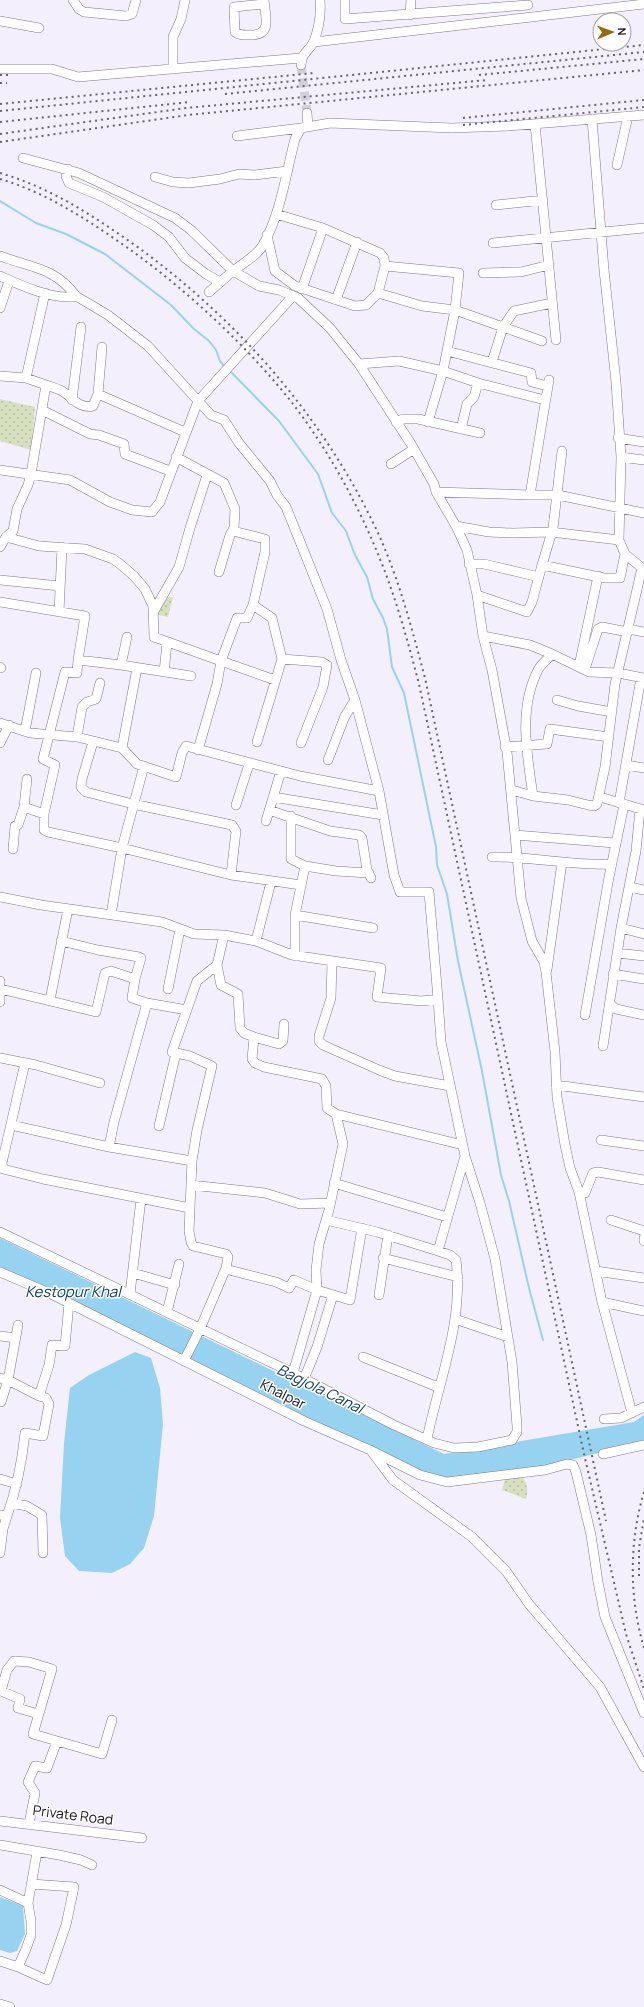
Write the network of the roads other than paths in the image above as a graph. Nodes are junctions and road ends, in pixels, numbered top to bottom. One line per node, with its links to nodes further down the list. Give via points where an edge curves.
1 (73, 0): 2 (street, via 84,12 126,16 132,14)
2 (136, 0)
3 (185, 0): 15 (street, via 181,19 173,37)
4 (320, 0): 14 (street, via 321,13)
5 (345, 0): 11 (street, via 345,19)
6 (410, 0): 11 (street)
7 (264, 2): 7 (street, via 264,32 260,35 238,35 235,32 234,7)
8 (629, 3): 9 (street); 14 (street)
9 (644, 4)
10 (528, 5): 11 (street)
11 (410, 15)
12 (0, 21): 13 (street)
13 (39, 28)
14 (314, 42): 15 (street, via 305,51 301,61)
15 (173, 68): 16 (street, via 78,77 52,69)
16 (0, 69)
17 (307, 113): 22 (street)
18 (644, 114): 19 (street)
19 (628, 116): 20 (street); 25 (street)
20 (592, 119): 21 (street); 34 (street)
21 (535, 124): 22 (street, via 452,128 330,123); 29 (street)
22 (305, 128): 23 (street); 27 (street, via 295,139)
23 (237, 136)
24 (23, 158): 26 (street)
25 (617, 165)
26 (68, 169): 42 (street, via 175,218); 46 (street, via 66,176 69,183 103,197 158,228 169,237 185,258)
27 (287, 172): 28 (street, via 239,174 189,183); 31 (street)
28 (155, 177)
29 (543, 200): 30 (street); 36 (street)
30 (496, 205)
31 (276, 214): 32 (street); 35 (street)
32 (323, 228): 37 (street); 47 (street)
33 (644, 228): 34 (street)
34 (600, 233): 36 (street); 80 (street, via 616,382)
35 (267, 235): 42 (street, via 263,246); 47 (street, via 275,271)
36 (546, 237): 38 (street); 40 (street)
37 (357, 242): 41 (street, via 380,253); 53 (street)
38 (493, 243)
39 (0, 256): 51 (street, via 47,271 61,279)
40 (549, 265): 43 (street, via 521,272); 54 (street)
41 (385, 266): 50 (street); 56 (street, via 459,273)
42 (233, 270): 46 (street); 52 (street, via 259,286)
43 (483, 273)
44 (0, 276): 45 (street)
45 (9, 281): 49 (street); 55 (street)
46 (220, 282): 48 (street)
47 (302, 289): 53 (street)
48 (209, 292)
49 (45, 293): 51 (street, via 68,298); 67 (street)
50 (378, 293): 53 (street, via 366,305 355,306); 56 (street, via 422,306)
51 (76, 296): 73 (street, via 108,315 148,346)
52 (293, 296): 64 (street, via 330,328); 73 (street)
53 (336, 300)
54 (552, 303): 58 (street, via 514,311); 59 (street)
55 (0, 308)
56 (455, 310): 58 (street); 62 (street)
57 (81, 327): 71 (street)
58 (503, 327): 60 (street); 63 (street)
59 (556, 340)
60 (542, 341)
61 (102, 347): 70 (street)
62 (447, 351): 63 (street); 65 (street)
63 (492, 362): 72 (street, via 531,373 532,382 548,383)
64 (359, 364): 65 (street, via 399,361); 75 (street)
65 (443, 371): 68 (street); 76 (street)
66 (0, 376): 67 (street)
67 (26, 378): 69 (street)
68 (478, 383): 72 (street); 77 (street, via 474,397 468,404)
69 (46, 385): 71 (street, via 61,391); 74 (street)
70 (98, 394): 71 (street, via 93,406 81,405); 78 (street)
71 (72, 400)
72 (545, 400): 93 (street)
73 (198, 401): 78 (street); 136 (street, via 211,415 224,420 270,481 286,507 327,609)
74 (42, 410): 89 (street, via 90,434 124,444 125,454); 90 (street)
75 (396, 422): 76 (street, via 410,418); 82 (street)
76 (428, 422): 77 (street)
77 (461, 429): 79 (street)
78 (185, 432): 84 (street)
79 (480, 433)
80 (618, 438): 81 (street); 85 (street)
81 (644, 442)
82 (414, 449): 87 (street); 92 (street)
83 (562, 451): 94 (street)
84 (176, 457): 89 (street); 91 (street)
85 (621, 457): 86 (street); 95 (street)
86 (644, 460)
87 (391, 464)
88 (0, 470): 90 (street)
89 (170, 471): 90 (street, via 160,502 152,512 132,510 110,502 70,480)
90 (31, 474): 100 (street, via 17,509 14,531)
91 (207, 475): 98 (street, via 224,483 235,509); 115 (street, via 179,567)
92 (436, 492): 93 (street); 97 (street)
93 (530, 495): 94 (street)
94 (558, 495): 95 (street); 99 (street)
95 (619, 508): 96 (street); 101 (street)
96 (644, 513)
97 (456, 526): 99 (street, via 512,534); 105 (street, via 467,550)
98 (233, 531): 107 (street); 114 (street, via 265,539 265,552)
99 (551, 532): 101 (street); 106 (street)
100 (6, 537): 102 (street, via 39,546); 103 (street)
101 (619, 540): 104 (street)
102 (62, 547): 111 (street); 115 (street, via 85,549 113,559 145,589)
103 (0, 548)
104 (625, 554): 108 (street, via 620,578); 117 (street, via 642,568)
105 (469, 564): 109 (street, via 484,564); 112 (street)
106 (542, 565): 108 (street); 109 (street)
107 (219, 572)
108 (598, 576): 128 (street)
109 (539, 577): 112 (street, via 527,612)
110 (0, 580): 111 (street)
111 (60, 586): 116 (street)
112 (477, 595): 119 (street)
113 (0, 602): 116 (street)
114 (253, 605): 123 (street, via 272,618); 125 (street, via 248,618 237,618)
115 (154, 611): 121 (street, via 154,638)
116 (59, 612): 124 (street, via 85,616)
117 (628, 630): 118 (street); 128 (street, via 602,627 598,629); 131 (street)
118 (644, 632)
119 (483, 636): 122 (street, via 530,646); 149 (street)
120 (127, 637): 126 (street)
121 (168, 643): 125 (street); 129 (street)
122 (552, 654): 128 (street); 148 (street, via 539,669 528,696)
123 (282, 659): 134 (street); 147 (street, via 322,662 327,665 323,687)
124 (78, 660): 126 (street); 141 (street, via 77,673 65,672)
125 (221, 661): 134 (street); 151 (street)
126 (121, 665): 127 (street)
127 (137, 668): 129 (street); 150 (street)
128 (582, 668): 131 (street, via 589,672)
129 (164, 672): 132 (street)
130 (36, 673): 140 (street)
131 (618, 673): 133 (street); 138 (street)
132 (191, 676)
133 (643, 678): 154 (street)
134 (275, 680): 145 (street)
135 (100, 683): 142 (street, via 96,699 82,707)
136 (355, 700): 152 (street, via 345,716); 160 (street)
137 (557, 700): 138 (street)
138 (612, 712): 143 (street)
139 (4, 724): 140 (street); 146 (street)
140 (25, 731): 141 (street)
141 (51, 734): 142 (street); 170 (street, via 43,759 55,765)
142 (77, 737): 144 (street)
143 (609, 737): 148 (street, via 550,729 547,744); 163 (street)
144 (93, 742): 150 (street); 164 (street, via 81,787 86,792)
145 (257, 742)
146 (0, 743)
147 (301, 743)
148 (525, 746): 149 (street); 161 (street)
149 (506, 747): 159 (street)
150 (122, 748): 155 (street, via 137,764)
151 (198, 750): 153 (street); 155 (street, via 186,746 176,777)
152 (328, 760)
153 (249, 764): 157 (street); 166 (street)
154 (626, 765): 156 (street); 165 (street)
155 (144, 766): 164 (street)
156 (644, 768)
157 (282, 771): 160 (street); 162 (street)
158 (27, 779): 167 (street)
159 (512, 790): 161 (street); 174 (street)
160 (379, 791): 171 (street)
161 (533, 796): 163 (street, via 594,806 598,804)
162 (273, 797): 168 (street); 171 (street)
163 (600, 797): 165 (street)
164 (134, 804): 176 (street); 184 (street, via 232,825 236,831)
165 (621, 804): 169 (street); 175 (street)
166 (236, 805)
167 (24, 807): 170 (street); 177 (street, via 16,826)
168 (269, 810): 172 (street); 173 (street)
169 (642, 810): 178 (street)
170 (44, 814): 176 (street, via 43,826 48,832)
171 (383, 815): 212 (street, via 394,875 400,892 430,892)
172 (290, 816): 183 (street, via 291,859); 183 (street, via 330,831 359,835 362,838 370,876)
173 (266, 821)
174 (515, 835): 175 (street); 179 (street)
175 (615, 843): 182 (street)
176 (122, 848): 184 (street); 191 (street)
177 (13, 849)
178 (640, 852): 187 (street)
179 (517, 856): 180 (street); 181 (street); 205 (street, via 521,898 532,941 544,962)
180 (492, 857)
181 (562, 862): 182 (street); 205 (street)
182 (611, 864): 218 (street)
183 (305, 866): 186 (street)
184 (231, 875): 185 (street)
185 (271, 882): 186 (street); 198 (street)
186 (301, 885): 192 (street)
187 (630, 888): 188 (street); 194 (street)
188 (644, 890)
189 (0, 897): 190 (street)
190 (68, 909): 191 (street); 199 (street)
191 (111, 915): 195 (street, via 162,922)
192 (295, 915): 193 (street); 201 (street)
193 (373, 928)
194 (621, 928): 196 (street); 200 (street)
195 (180, 929): 197 (street, via 194,934); 211 (street)
196 (644, 934)
197 (224, 935): 198 (street); 204 (street)
198 (256, 941): 201 (street)
199 (61, 942): 207 (street, via 139,957 141,958); 213 (street)
200 (617, 953): 202 (street); 206 (street)
201 (295, 956): 203 (street)
202 (644, 956)
203 (332, 961): 212 (street, via 381,968 377,997 422,1001); 228 (street, via 331,998 319,1036 323,1045 395,1076)
204 (217, 965): 217 (street, via 197,981); 221 (street, via 220,985 235,991 239,997 240,1028 244,1033)
205 (546, 972): 227 (street)
206 (613, 974): 208 (street); 216 (street)
207 (135, 979): 213 (street, via 111,972 105,973 96,1012); 215 (street, via 132,998)
208 (644, 979)
209 (0, 981): 210 (street)
210 (0, 989): 213 (street); 214 (street)
211 (168, 989)
212 (438, 999): 228 (street, via 441,1042)
213 (50, 1000)
214 (0, 1002)
215 (147, 1003): 217 (street); 236 (street)
216 (610, 1004): 219 (street, via 616,1009); 222 (street)
217 (187, 1010): 223 (street, via 172,1052)
218 (585, 1015)
219 (644, 1015)
220 (284, 1024): 221 (street, via 283,1041 280,1044)
221 (254, 1037): 230 (street, via 251,1054 255,1063 322,1079 326,1086 327,1108)
222 (603, 1046)
223 (176, 1053): 232 (street); 238 (street, via 212,1066)
224 (0, 1058): 225 (street)
225 (25, 1063): 226 (street); 231 (street)
226 (100, 1084)
227 (556, 1085): 229 (street); 242 (street, via 565,1145)
228 (450, 1086): 234 (street)
229 (644, 1097)
230 (336, 1114): 234 (street); 240 (street, via 343,1144)
231 (11, 1125): 236 (street); 243 (street, via 2,1163 3,1169)
232 (159, 1126)
233 (601, 1140): 235 (street)
234 (463, 1145): 237 (street)
235 (644, 1146)
236 (109, 1147): 238 (street)
237 (465, 1156): 246 (street); 277 (street, via 495,1259)
238 (192, 1161): 241 (street)
239 (644, 1180): 242 (street, via 592,1173 585,1194)
240 (334, 1183): 244 (street); 246 (street)
241 (191, 1185): 244 (street, via 265,1193 300,1204); 245 (street)
242 (579, 1192): 259 (street)
243 (141, 1199): 245 (street); 261 (street)
244 (330, 1203): 247 (street)
245 (190, 1208): 258 (street, via 191,1242 194,1246 226,1254)
246 (447, 1217): 255 (street)
247 (326, 1220): 249 (street); 265 (street, via 319,1244)
248 (611, 1220): 250 (street)
249 (362, 1228): 252 (street); 267 (street, via 350,1300)
250 (644, 1231)
251 (0, 1232): 266 (street)
252 (388, 1235): 255 (street); 256 (street)
253 (644, 1238): 254 (street)
254 (644, 1241)
255 (438, 1251): 262 (street, via 454,1257)
256 (383, 1258): 262 (street); 268 (street)
257 (179, 1264): 264 (street)
258 (226, 1268): 265 (street, via 289,1288 294,1280); 275 (street)
259 (596, 1270): 263 (street); 269 (street)
260 (0, 1272): 270 (street, Khalpar)
261 (133, 1273): 264 (street); 266 (street)
262 (458, 1277): 273 (street)
263 (644, 1278)
264 (175, 1285): 272 (street)
265 (317, 1290): 267 (street); 281 (street)
266 (130, 1294): 272 (street)
267 (333, 1295): 283 (street)
268 (379, 1295)
269 (602, 1302): 271 (street); 288 (street)
270 (69, 1303): 280 (street, Khalpar); 285 (street, via 65,1346 52,1345)
271 (644, 1311)
272 (167, 1312): 275 (street)
273 (455, 1319): 277 (street); 284 (street)
274 (18, 1325): 278 (street)
275 (200, 1329): 280 (street); 281 (street)
276 (0, 1336): 278 (street)
277 (508, 1337): 290 (street, via 517,1426 515,1435 506,1442 454,1448)
278 (16, 1338): 282 (street)
279 (363, 1357): 284 (street)
280 (184, 1361): 292 (street, Khalpar, via 304,1421)
281 (293, 1373): 283 (street)
282 (4, 1379): 285 (street); 286 (street)
283 (304, 1379): 290 (street)
284 (438, 1387): 290 (street)
285 (39, 1396): 295 (street, via 46,1398 48,1404 43,1436 25,1433)
286 (0, 1402)
287 (644, 1407): 288 (street)
288 (632, 1413): 289 (street, via 621,1418)
289 (604, 1419)
290 (427, 1439)
291 (644, 1445): 293 (street)
292 (370, 1450): 301 (street, Khalpar, via 420,1475 447,1482 573,1465 591,1535 605,1617); 305 (street, via 392,1480 472,1537 506,1571 530,1604 600,1687)
293 (603, 1454)
294 (0, 1479): 295 (street)
295 (17, 1484): 296 (street)
296 (11, 1503): 297 (street); 299 (street, via 27,1506 42,1515)
297 (3, 1515): 298 (street)
298 (0, 1553)
299 (42, 1553)
300 (4, 1669): 302 (street, via 1,1691 20,1699 18,1708); 302 (street, via 14,1661 29,1662 52,1669)
301 (644, 1713)
302 (38, 1714): 304 (street, via 33,1734)
303 (112, 1720): 304 (street, via 102,1754)
304 (57, 1741): 307 (street, via 48,1768 35,1766 28,1782 35,1792)
305 (644, 1767)
306 (0, 1821): 307 (street, Private Road)
307 (29, 1824): 308 (street, Private Road)
308 (142, 1838)
309 (0, 1845): 310 (street)
310 (37, 1852): 311 (street, via 81,1860); 312 (street)
311 (92, 1865)
312 (32, 1884): 314 (street); 316 (street, via 74,1886 66,1925 47,1980)
313 (0, 1890): 314 (street)
314 (28, 1903): 316 (street, via 31,1935)
315 (0, 1961): 316 (street)
316 (18, 1967)
317 (0, 2004): 318 (street)
318 (10, 2007)

